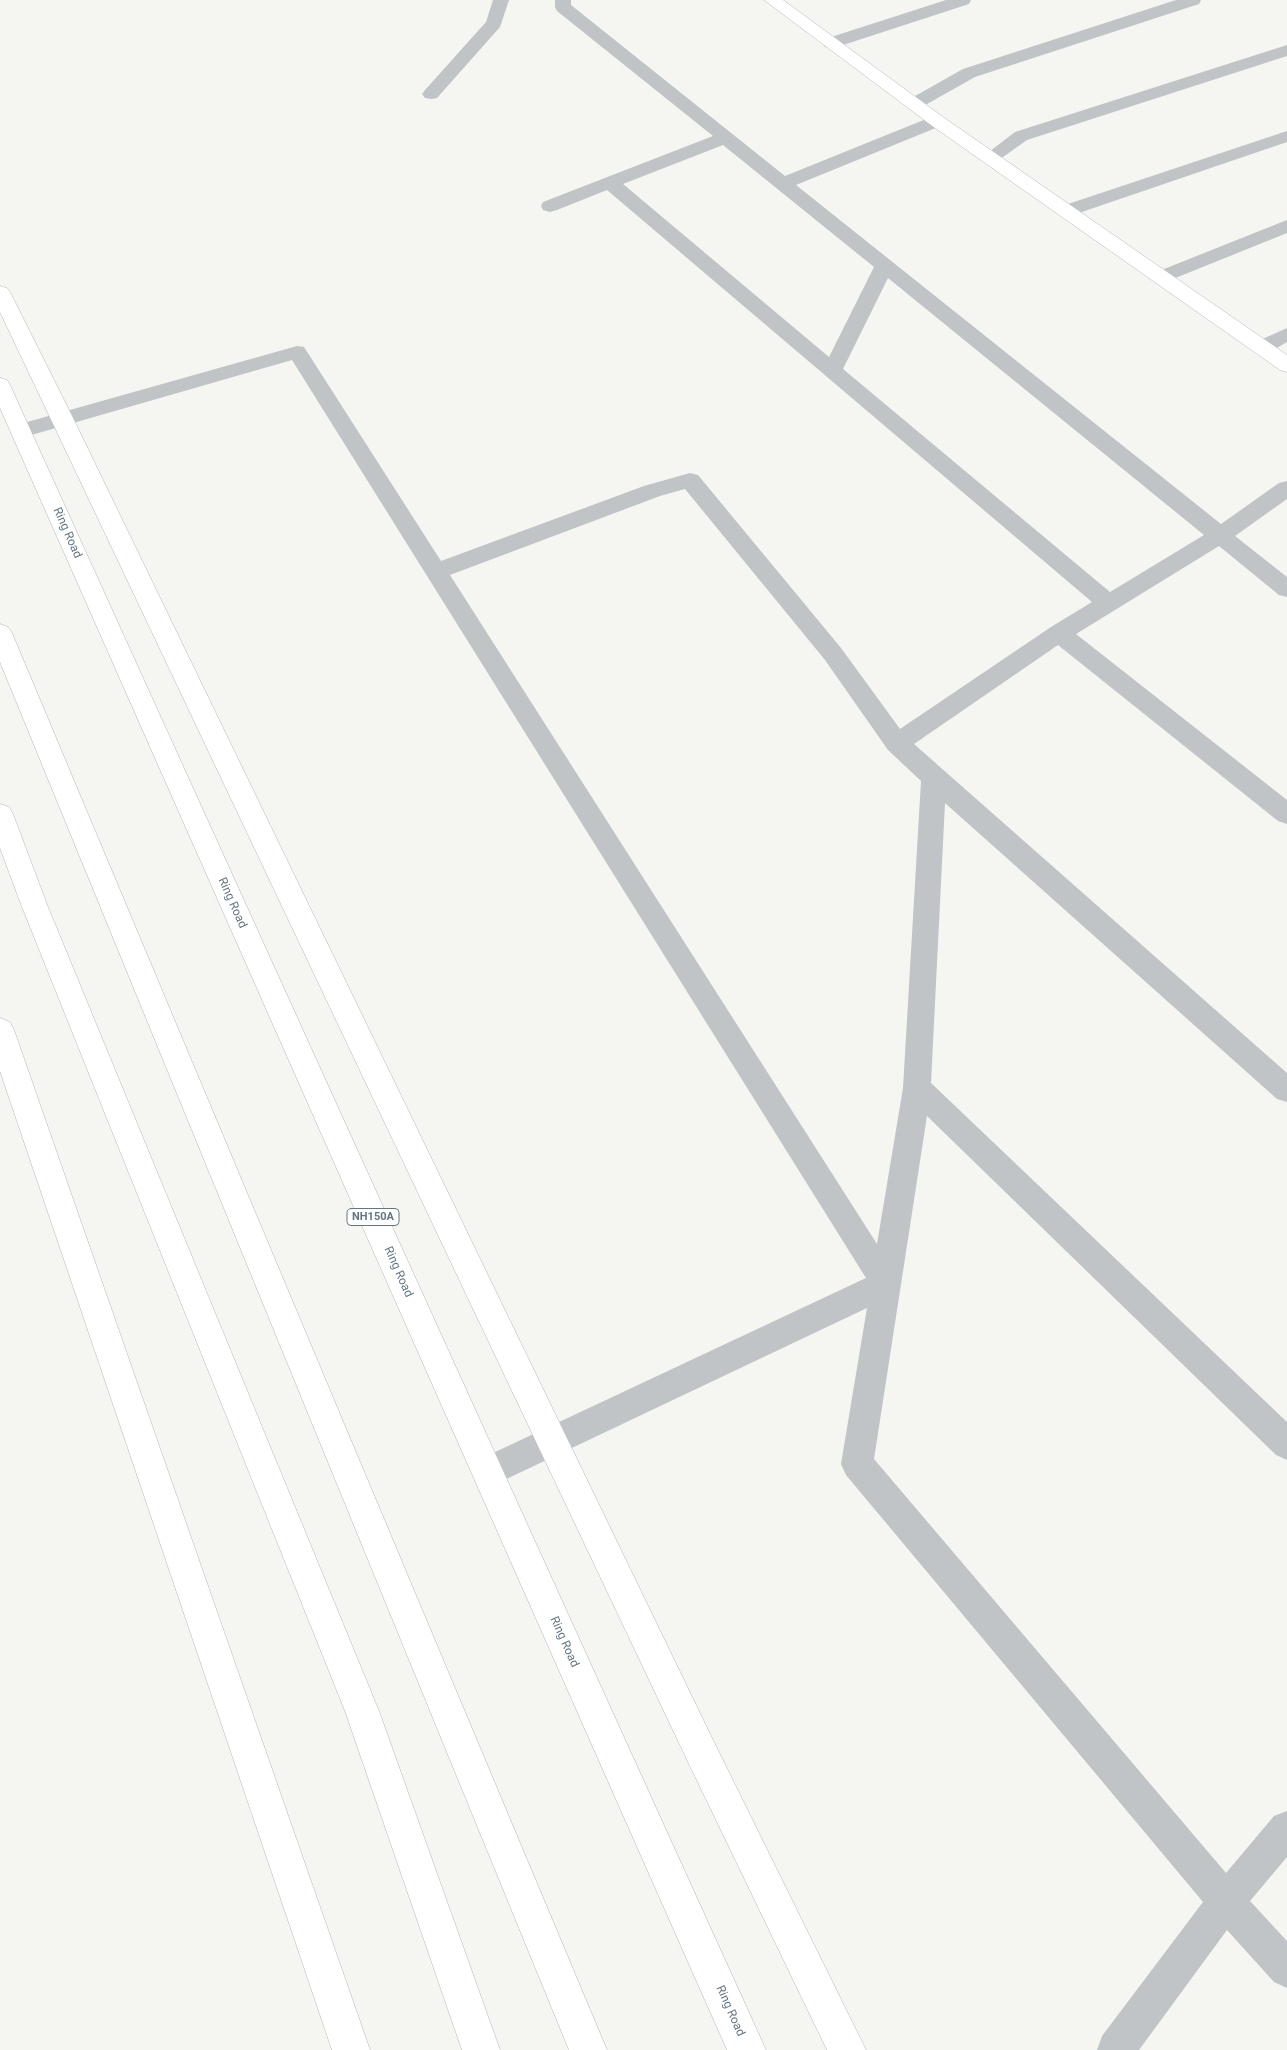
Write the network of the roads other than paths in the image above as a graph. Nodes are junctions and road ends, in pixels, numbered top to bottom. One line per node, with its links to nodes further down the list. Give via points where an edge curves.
1 (501, 0): 8 (street, via 494,23)
2 (563, 0): 12 (street, via 563,7)
3 (963, 0): 6 (street)
4 (1193, 0): 9 (street, via 969,73)
5 (776, 1): 6 (main road)
6 (831, 44): 9 (main road)
7 (1287, 50): 13 (street, via 1021,136)
8 (431, 94)
9 (914, 104): 10 (main road)
10 (937, 121): 13 (main road); 15 (street)
11 (1287, 136): 17 (street)
12 (725, 138): 14 (street); 15 (street)
13 (990, 158): 17 (main road)
14 (610, 183): 16 (street); 25 (street)
15 (782, 184): 19 (street)
16 (550, 206)
17 (1066, 211): 20 (main road)
18 (1287, 226): 20 (street)
19 (884, 266): 25 (street); 30 (street)
20 (1162, 277): 23 (main road)
21 (0, 292): 27 (main road)
22 (1287, 334): 23 (street)
23 (1263, 347): 24 (main road)
24 (1287, 365)
25 (832, 371): 33 (street)
26 (0, 385): 28 (main road, Ring Road / NH150A)
27 (62, 418): 28 (street); 31 (street, via 296,352); 44 (main road)
28 (21, 431): 46 (main road, Ring Road / NH150A)
29 (1287, 488): 30 (street)
30 (1219, 536): 32 (street); 33 (street)
31 (436, 572): 36 (street, via 652,491 690,480 833,654); 43 (street)
32 (1287, 590)
33 (1108, 603): 35 (street)
34 (0, 633): 52 (main road)
35 (1058, 633): 36 (street); 39 (street)
36 (897, 742): 37 (street)
37 (934, 778): 41 (street); 42 (street)
38 (0, 814): 51 (main road, via 362,1711)
39 (1287, 814)
40 (0, 1030): 50 (main road)
41 (917, 1088): 43 (street); 45 (street)
42 (1287, 1090)
43 (886, 1284): 44 (street); 48 (street, via 857,1464)
44 (552, 1441): 46 (street); 54 (main road)
45 (1287, 1444)
46 (487, 1472): 53 (main road, Ring Road / NH150A)
47 (1287, 1829): 48 (street)
48 (1226, 1901): 49 (street); 55 (street)
49 (1287, 1969)
50 (351, 2050)
51 (481, 2050)
52 (588, 2050)
53 (747, 2050)
54 (847, 2050)
55 (1116, 2050)

